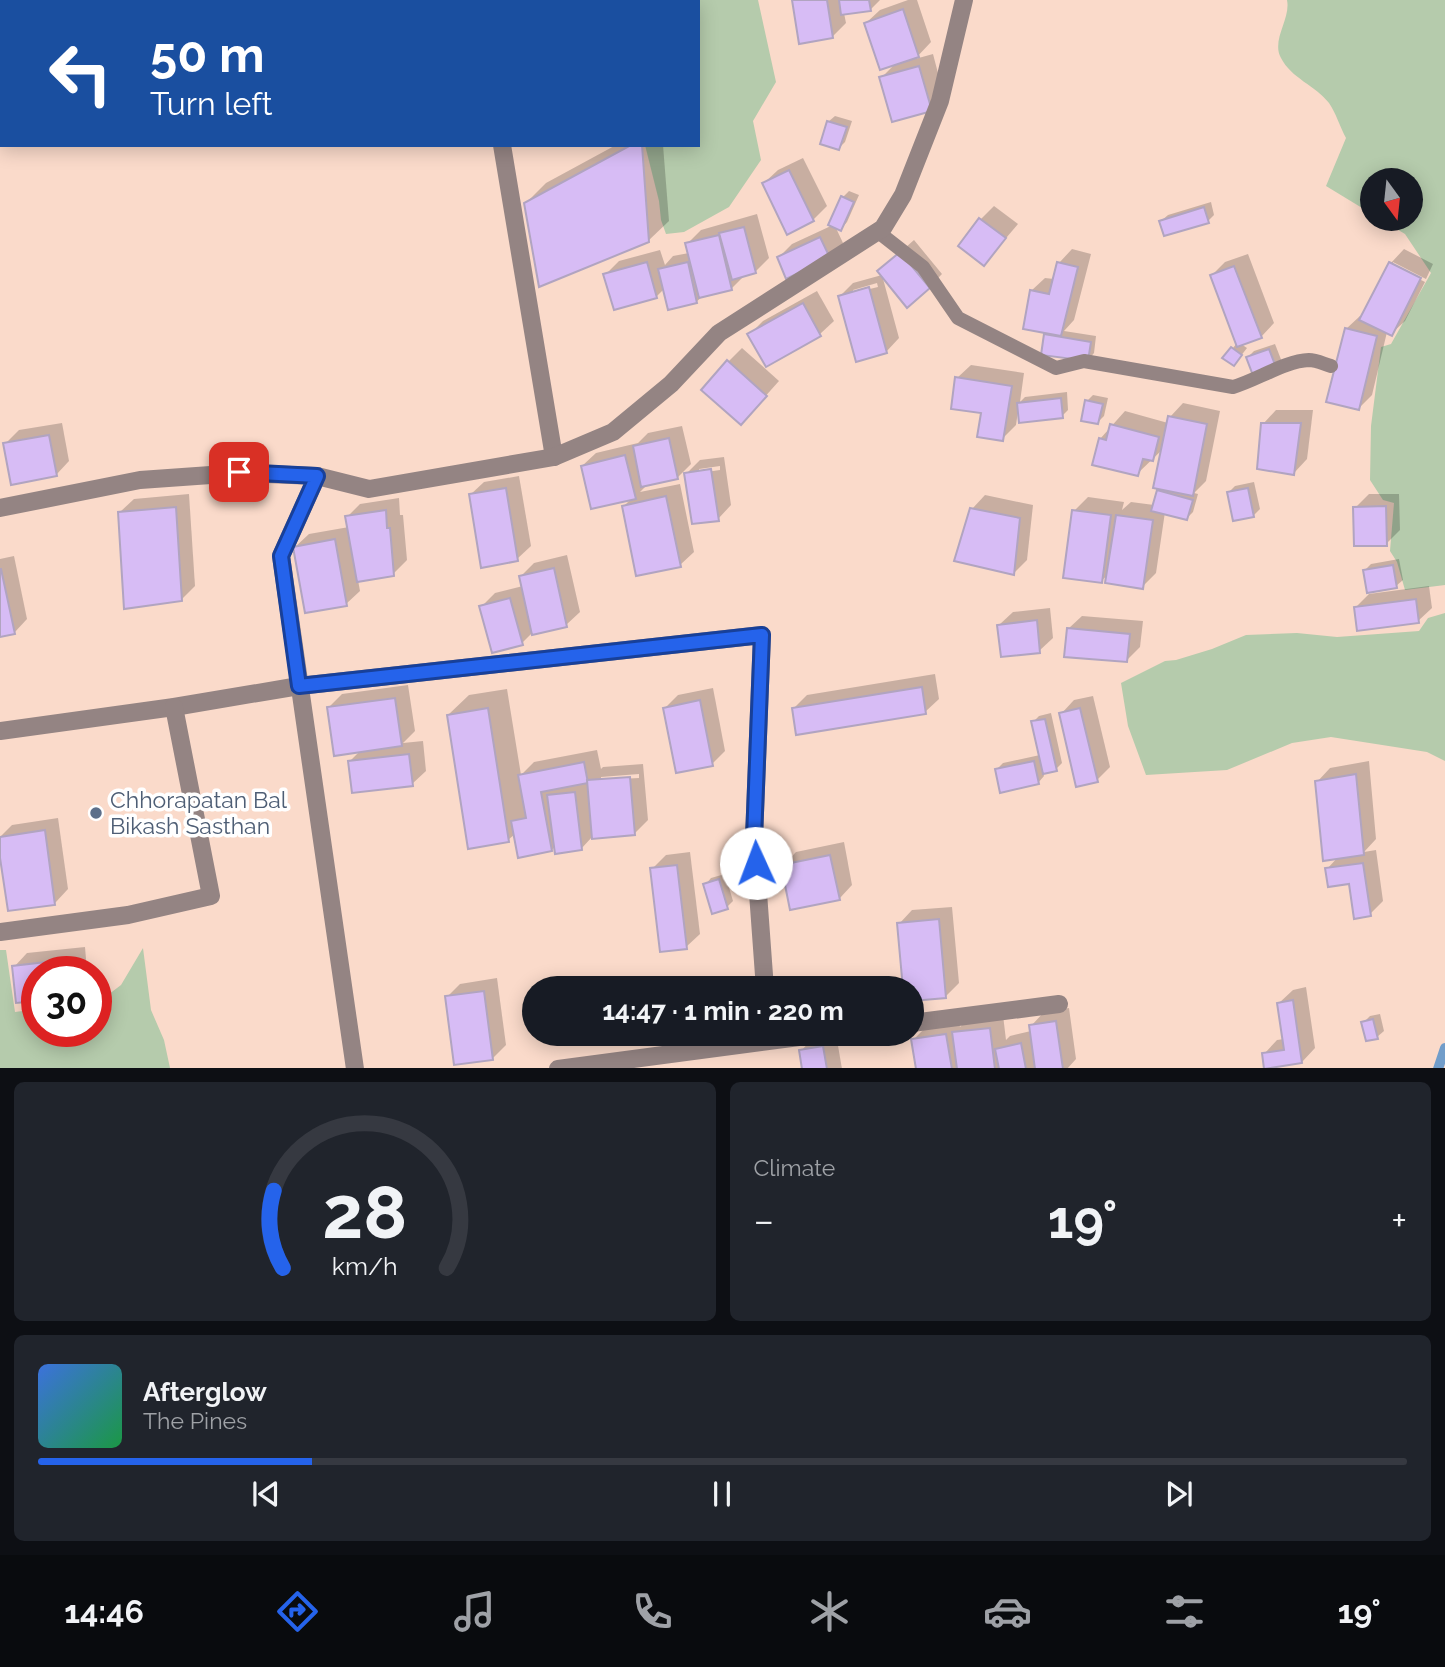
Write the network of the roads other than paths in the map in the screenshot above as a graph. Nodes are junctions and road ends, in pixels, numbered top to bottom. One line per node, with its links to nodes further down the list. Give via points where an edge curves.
1 (964, 0): 3 (street, via 940,101 903,195)
2 (502, 147): 5 (street)
3 (877, 231): 4 (lane, via 923,267 958,318 1056,368 1084,361 1233,387 1286,365 1310,360); 5 (street, via 719,333 671,384 613,432)
4 (1331, 366)
5 (554, 457): 6 (street, via 369,489)
6 (317, 476): 7 (street, via 239,472 140,480); 8 (street, via 281,556)
7 (0, 508)
8 (299, 686): 9 (street); 12 (street, via 762,635 754,838); 16 (street)
9 (174, 707): 10 (street); 11 (street, via 211,896 128,915)
10 (0, 731)
11 (0, 932)
12 (764, 976)
13 (1059, 1004): 14 (street)
14 (924, 1021)
15 (714, 1046): 17 (street)
16 (355, 1068)
17 (565, 1068)

